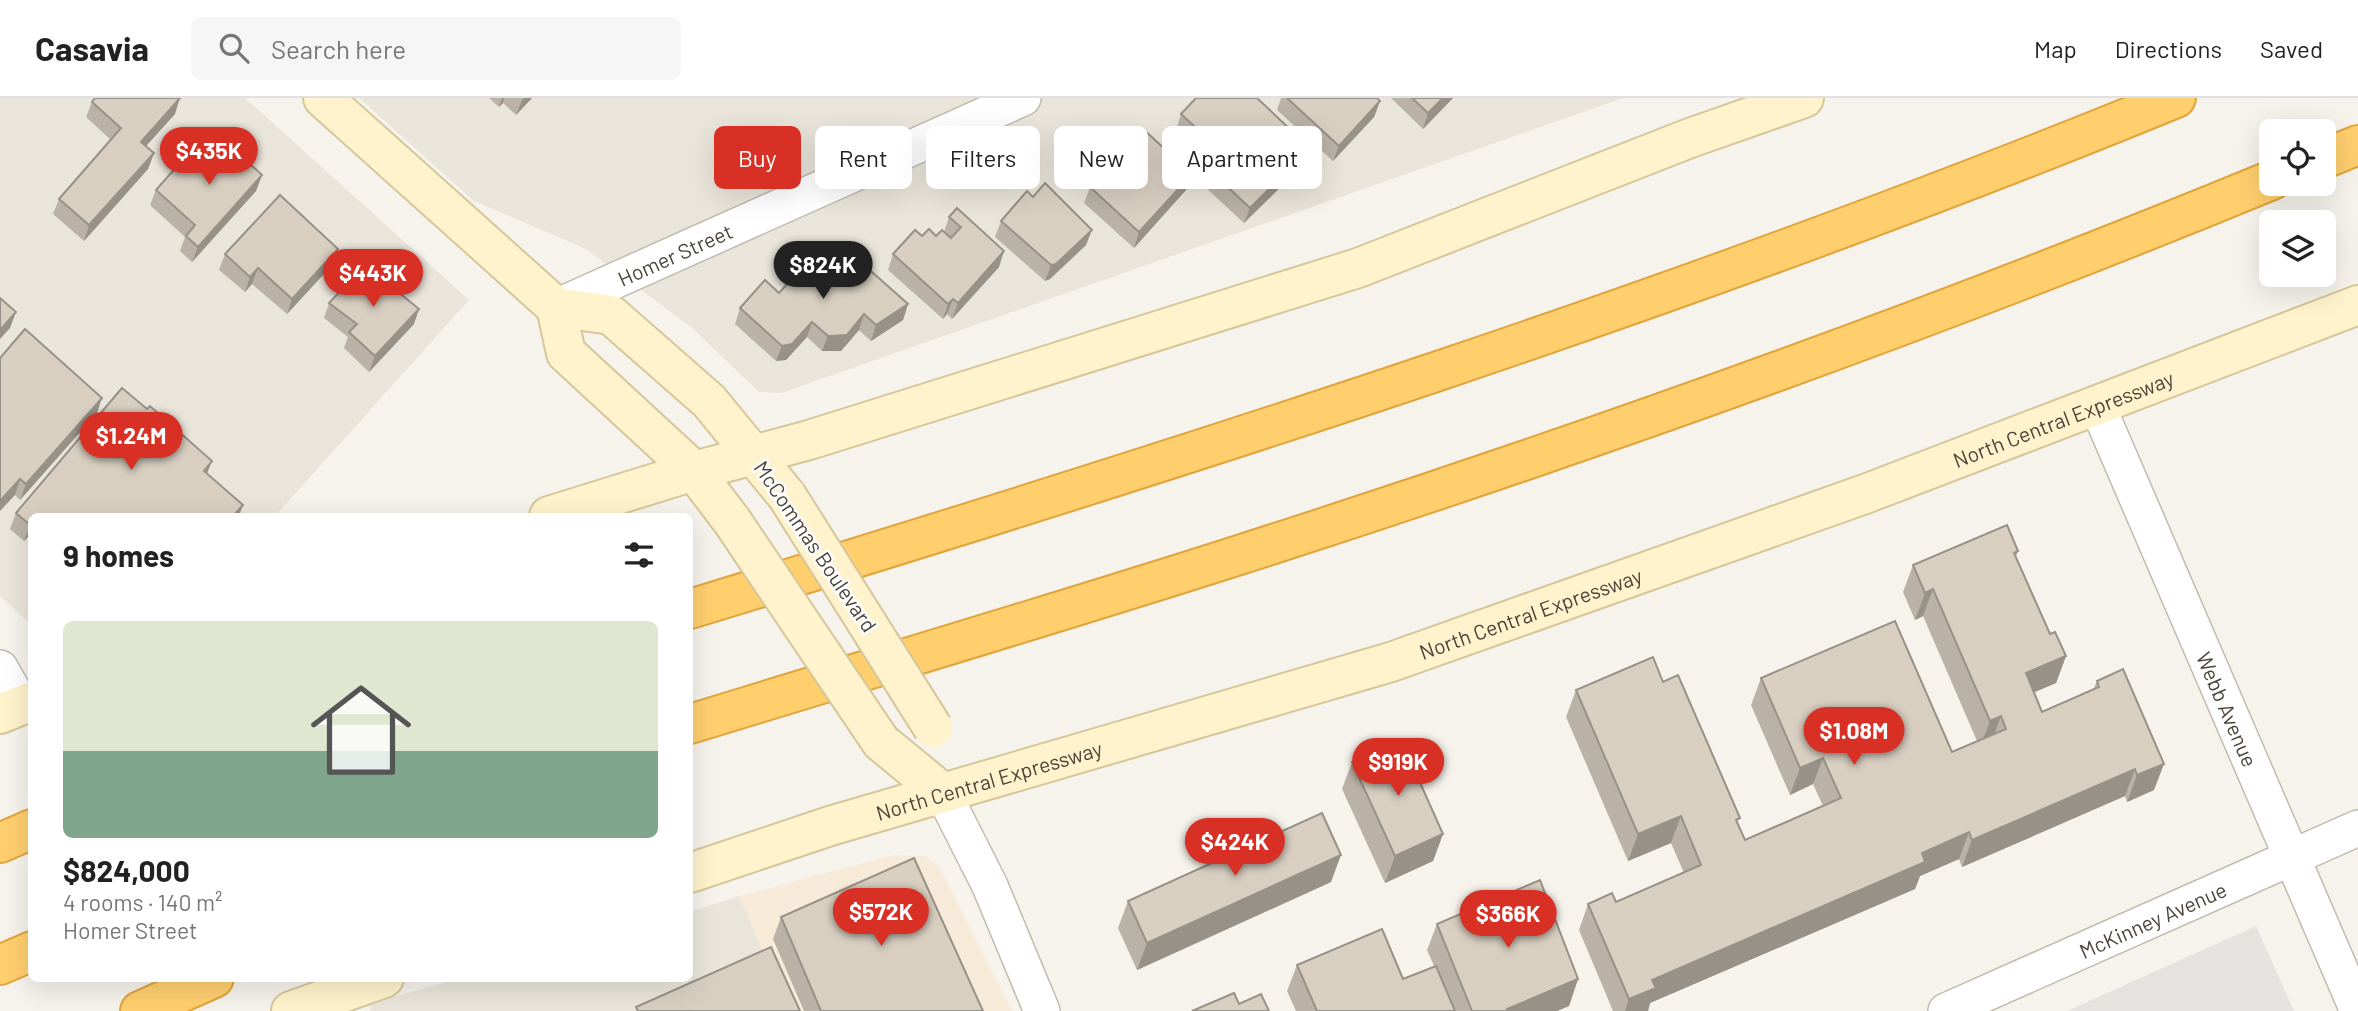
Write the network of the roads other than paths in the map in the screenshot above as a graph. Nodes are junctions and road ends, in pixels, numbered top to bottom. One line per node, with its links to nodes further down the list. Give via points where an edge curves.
1 (323, 98): 9 (main road)
2 (1023, 98): 9 (street, Homer Street)
3 (1804, 98): 11 (main road, via 1358,268)
4 (2176, 98): 14 (highway, via 2016,164 1454,368)
5 (2358, 145): 6 (highway)
6 (2336, 154)
7 (2259, 185): 17 (highway, via 1946,308 1521,461 1239,555)
8 (2358, 305): 10 (main road, North Central Expressway)
9 (556, 307): 11 (main road, McCommas Boulevard, via 611,315 709,401); 12 (main road, McCommas Boulevard, via 566,353)
10 (2096, 405): 18 (main road, North Central Expressway, via 1826,508 1391,662); 22 (street, Webb Avenue)
11 (755, 455): 12 (main road); 18 (main road, McCommas Boulevard, bridge, via 787,496 933,728)
12 (694, 471): 13 (main road); 18 (main road, McCommas Boulevard, bridge, via 881,742)
13 (559, 513)
14 (693, 608)
15 (0, 668): 16 (street)
16 (18, 707)
17 (693, 723)
18 (943, 793): 23 (main road, North Central Expressway); 30 (street, McCommas Boulevard, via 990,886)
19 (2358, 828): 22 (street, McKinney Avenue)
20 (28, 831): 21 (highway)
21 (0, 843)
22 (2291, 858): 31 (street, McKinney Avenue); 32 (street, Webb Avenue)
23 (693, 872)
24 (28, 953): 25 (highway)
25 (0, 965)
26 (205, 982): 28 (highway)
27 (373, 982): 29 (main road)
28 (141, 1011)
29 (291, 1011)
30 (1042, 1011)
31 (1946, 1011)
32 (2358, 1011)

